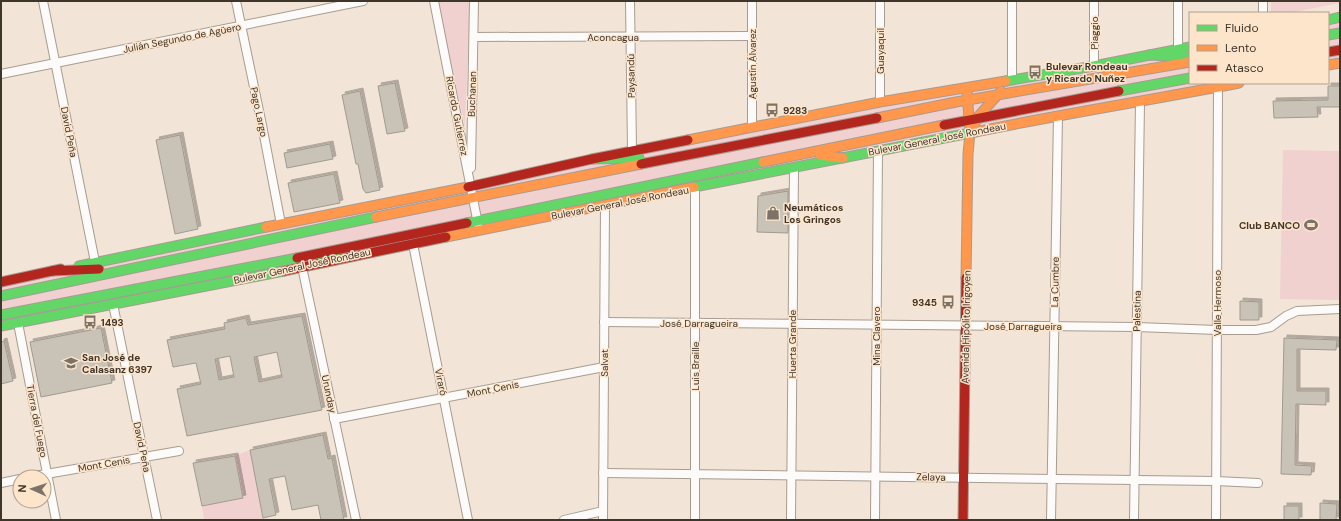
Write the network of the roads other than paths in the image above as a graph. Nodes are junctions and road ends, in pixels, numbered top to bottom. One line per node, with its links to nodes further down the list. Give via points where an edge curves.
1 (42, 1): 29 (street, David Peña)
2 (236, 1): 16 (street, Pago Largo)
3 (362, 1): 16 (street, Julián Segundo de Agüero)
4 (434, 1): 50 (street, Ricardo Gutierrez)
5 (474, 1): 20 (street, Buchanan)
6 (630, 1): 21 (street, Paysandú)
7 (752, 1): 19 (street, Agustín Álvarez)
8 (880, 1): 42 (street, Guayaquil)
9 (1012, 1): 35 (street)
10 (1094, 1): 31 (street, Piaggio)
11 (1178, 1): 23 (street)
12 (1263, 1): 13 (street)
13 (1263, 12)
14 (1340, 17): 15 (main road)
15 (1329, 20)
16 (241, 26): 29 (street, Julián Segundo de Agüero); 63 (street, Pago Largo)
17 (1340, 33): 18 (main road)
18 (1329, 35)
19 (752, 36): 21 (street, Aconcagua); 48 (street, Agustín Álvarez)
20 (474, 37): 21 (street, Aconcagua); 50 (street, Buchanan)
21 (631, 37): 51 (street, Paysandú)
22 (1189, 47): 23 (main road)
23 (1178, 50): 26 (main road)
24 (1340, 50): 25 (main road)
25 (1329, 52)
26 (1149, 55): 27 (main road); 31 (main road)
27 (1189, 58)
28 (1189, 62): 39 (main road)
29 (55, 63): 33 (street, Julián Segundo de Agüero); 67 (street, David Peña)
30 (1340, 63): 32 (main road)
31 (1094, 66): 35 (main road)
32 (1329, 66)
33 (1, 74)
34 (1189, 78): 44 (main road, Bulevar General José Rondeau)
35 (1012, 80): 37 (main road); 39 (main road); 40 (main road)
36 (1234, 84): 38 (main road, Bulevar General José Rondeau)
37 (967, 87): 41 (main road); 42 (main road)
38 (1218, 87): 43 (main road, Bulevar General José Rondeau); 86 (street, Valle Hermoso)
39 (1014, 93): 40 (main road); 44 (main road)
40 (996, 96): 41 (main road); 46 (main road)
41 (968, 100): 46 (main road); 54 (main road)
42 (880, 102): 48 (main road)
43 (1140, 102): 45 (main road, Bulevar General José Rondeau); 85 (street, Palestina)
44 (1018, 111): 46 (main road, Bulevar General José Rondeau); 47 (main road)
45 (1058, 116): 47 (main road, Bulevar General José Rondeau); 84 (street, La Cumbre)
46 (973, 119): 49 (main road, Avenida Hipólito Irigoyen); 53 (main road, Bulevar General José Rondeau)
47 (1023, 122): 49 (main road, Bulevar General José Rondeau)
48 (752, 127): 51 (main road)
49 (970, 133): 52 (main road, Bulevar General José Rondeau); 83 (main road, Avenida Hipólito Irigoyen)
50 (467, 145): 58 (street, Ricardo Gutierrez)
51 (632, 151): 56 (main road)
52 (878, 151): 55 (main road, Bulevar General José Rondeau); 81 (street, Mina Clavero)
53 (808, 153): 55 (main road); 62 (main road, Bulevar General José Rondeau)
54 (682, 156): 56 (main road); 60 (main road)
55 (843, 158): 57 (main road, Bulevar General José Rondeau)
56 (592, 159): 58 (main road)
57 (794, 168): 59 (main road, Bulevar General José Rondeau); 80 (street, Huerta Grande)
58 (471, 187): 60 (street, Ricardo Gutierrez); 63 (main road)
59 (695, 188): 61 (main road, Bulevar General José Rondeau); 79 (street, Luis Braille)
60 (473, 197): 62 (street, Ricardo Gutierrez); 69 (main road)
61 (605, 205): 64 (main road, Bulevar General José Rondeau); 77 (street, Salvat)
62 (478, 220): 64 (street, Ricardo Gutierrez); 68 (main road, Bulevar General José Rondeau)
63 (281, 224): 67 (main road)
64 (480, 230): 65 (main road, Bulevar General José Rondeau)
65 (413, 244): 66 (main road, Bulevar General José Rondeau); 88 (street, Viraró)
66 (340, 258): 68 (main road); 70 (main road, Bulevar General José Rondeau)
67 (95, 262): 71 (main road)
68 (266, 264): 76 (main road, Bulevar General José Rondeau)
69 (136, 267): 71 (main road); 73 (main road)
70 (302, 267): 74 (main road, Bulevar General José Rondeau); 89 (street, Urunday)
71 (52, 271): 72 (main road)
72 (1, 282)
73 (1, 296)
74 (112, 304): 78 (main road, Bulevar General José Rondeau); 91 (street, David Peña)
75 (1340, 309): 86 (street, José Darragueira, via 1297,311 1270,327 1256,330)
76 (1, 315)
77 (604, 322): 79 (street, José Darragueira); 87 (street, Salvat)
78 (18, 323): 82 (main road, Bulevar General José Rondeau); 92 (street, Tierra del Fuego)
79 (695, 323): 80 (street, José Darragueira); 95 (street, Luis Braille)
80 (792, 324): 81 (street, José Darragueira); 96 (street, Huerta Grande)
81 (877, 324): 83 (street, José Darragueira); 97 (street, Mina Clavero)
82 (1, 326)
83 (966, 326): 84 (street, José Darragueira); 98 (main road, Avenida Hipólito Irigoyen)
84 (1054, 326): 85 (street, José Darragueira); 99 (street, La Cumbre)
85 (1137, 327): 86 (street, José Darragueira); 100 (street, Palestina)
86 (1217, 330): 102 (street, Valle Hermoso)
87 (604, 367): 88 (street, Mont Cenis); 94 (street, Salvat)
88 (444, 398): 89 (street, Mont Cenis); 110 (street, Viraró)
89 (334, 419): 109 (street, Urunday)
90 (179, 451): 91 (street, Mont Cenis)
91 (144, 457): 93 (street, Mont Cenis); 108 (street, David Peña)
92 (47, 469)
93 (52, 472)
94 (603, 473): 95 (street, Zelaya); 106 (street, Salvat)
95 (695, 474): 96 (street, Zelaya); 113 (street, Luis Braille)
96 (791, 476): 97 (street, Zelaya); 114 (street, Huerta Grande)
97 (875, 476): 98 (street, Zelaya); 115 (street, Mina Clavero)
98 (964, 478): 99 (street, Zelaya); 116 (main road, Avenida Hipólito Irigoyen)
99 (1051, 479): 100 (street, Zelaya); 117 (street, La Cumbre)
100 (1134, 480): 102 (street, Zelaya); 118 (street, Palestina)
101 (12, 481): 103 (street)
102 (1216, 481): 104 (street, Zelaya); 119 (street, Valle Hermoso)
103 (1, 483)
104 (1258, 483)
105 (52, 496): 107 (street, Tierra del Fuego)
106 (603, 511): 111 (street); 112 (street, Salvat)
107 (56, 520)
108 (156, 520)
109 (356, 520)
110 (468, 520)
111 (564, 520)
112 (603, 520)
113 (695, 520)
114 (791, 520)
115 (875, 520)
116 (963, 520)
117 (1051, 520)
118 (1134, 520)
119 (1216, 520)

